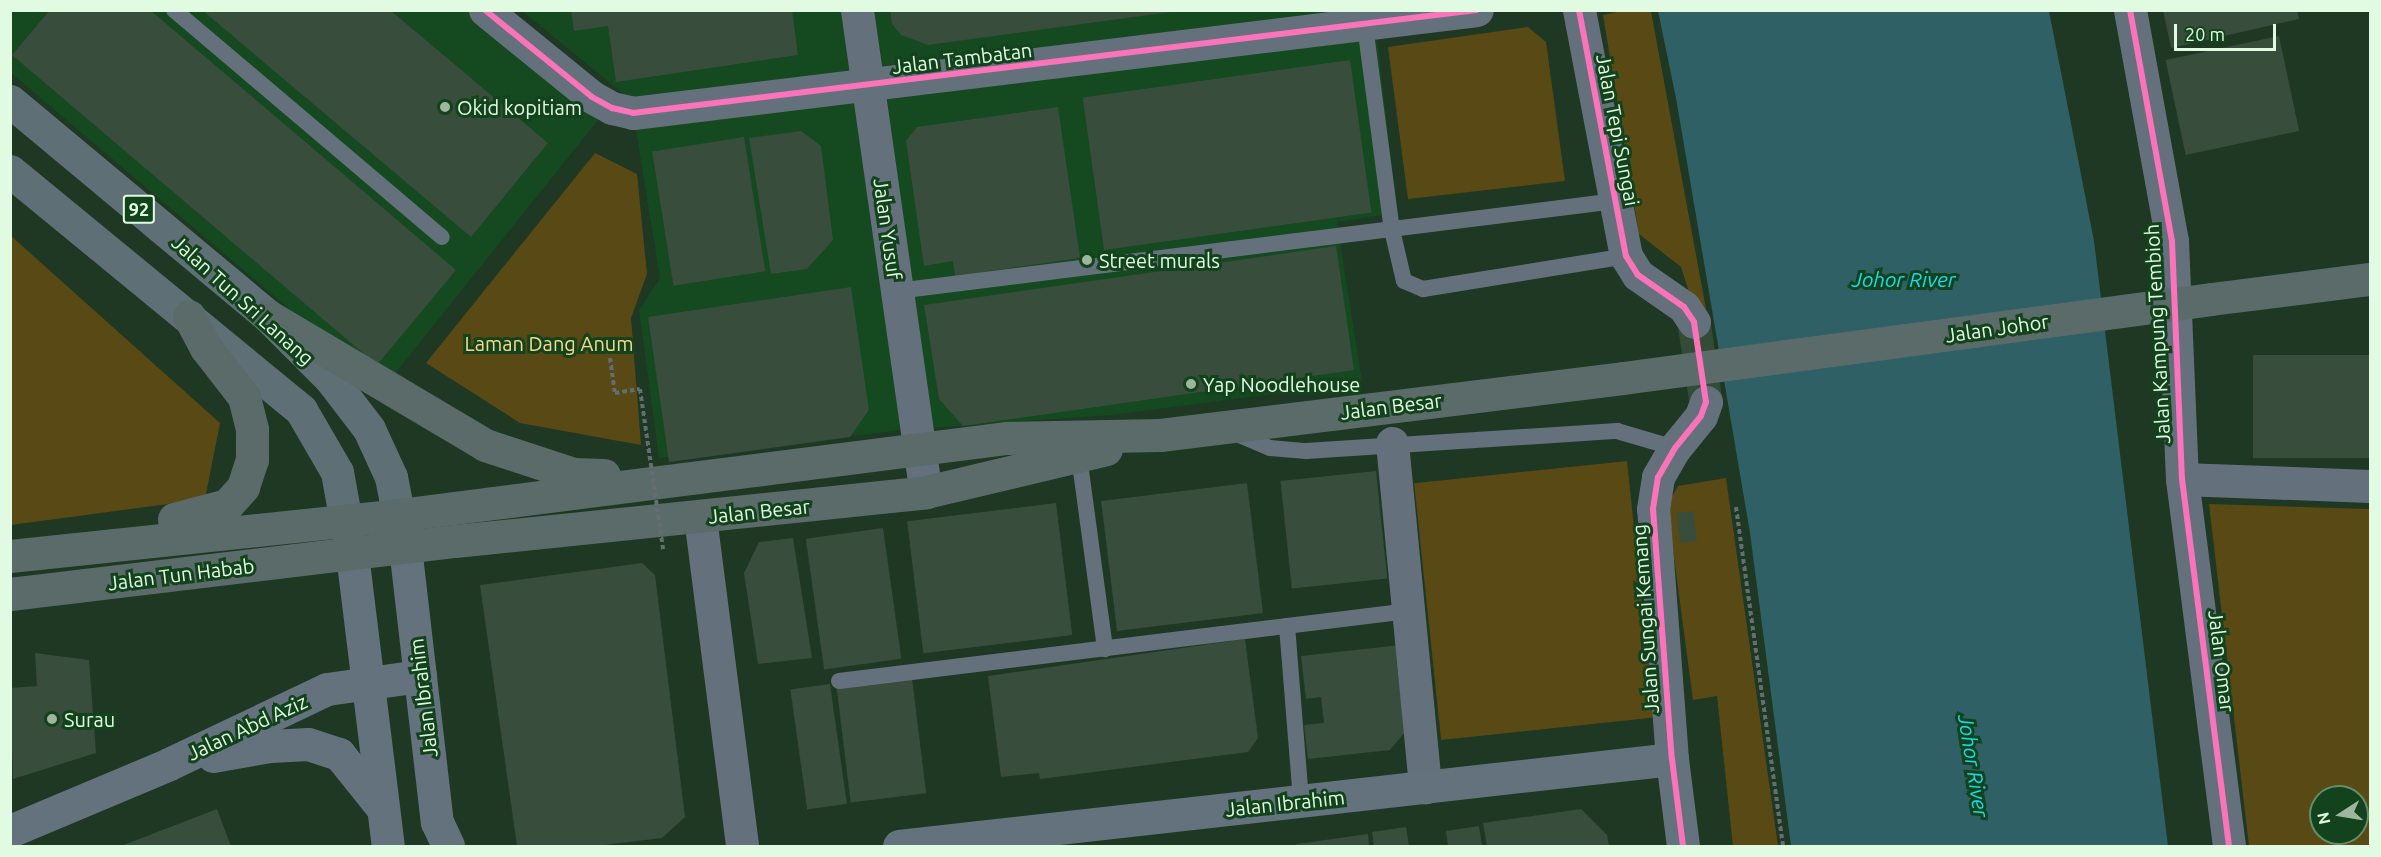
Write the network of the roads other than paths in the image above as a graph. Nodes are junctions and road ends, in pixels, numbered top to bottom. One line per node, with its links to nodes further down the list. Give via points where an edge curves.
1 (174, 10): 13 (lane)
2 (485, 10): 8 (street, Jalan Tambatan, via 592,97 622,112 645,113)
3 (857, 10): 8 (street, Jalan Yusuf)
4 (1476, 10): 7 (street, Jalan Tambatan)
5 (1579, 10): 11 (street, Jalan Tepi Sungai)
6 (2130, 10): 29 (street, Jalan Kampung Tembioh, via 2172,241)
7 (1364, 18): 8 (street, Jalan Tambatan); 12 (lane)
8 (868, 86): 16 (street, Jalan Yusuf)
9 (10, 101): 18 (main road, Jalan Tun Sri Lanang / 92)
10 (10, 171): 17 (main road)
11 (1615, 201): 12 (lane); 14 (street, Jalan Tepi Sungai)
12 (1392, 230): 14 (lane, via 1400,272 1412,288); 16 (lane)
13 (442, 237)
14 (1626, 256): 19 (street, via 1638,274 1684,307)
15 (2370, 279): 20 (highway, Jalan Johor, bridge)
16 (897, 291): 25 (street, Jalan Yusuf)
17 (189, 316): 34 (main road, via 301,410 337,472); 36 (highway, via 206,348 244,397 249,412 252,460 243,487 236,498 215,511 154,523)
18 (268, 316): 28 (highway, via 485,445 573,474); 32 (main road, Jalan Tun Sri Lanang / 92, via 330,378 369,429 391,477)
19 (1694, 322)
20 (1623, 378): 22 (highway, Jalan Besar)
21 (1706, 402): 26 (street, Jalan Sungai Kemang, via 1701,416)
22 (1220, 428): 23 (highway, Jalan Besar); 24 (lane, via 1270,448 1306,451)
23 (1160, 435): 25 (highway, Jalan Besar, via 1007,438); 27 (highway, Jalan Besar)
24 (1392, 443): 26 (lane, via 1617,431); 40 (street)
25 (920, 448): 28 (highway, Jalan Besar); 31 (street, Jalan Yusuf)
26 (1675, 448): 46 (street, Jalan Sungai Kemang, via 1658,477 1653,509)
27 (1079, 456): 31 (highway, Jalan Besar); 42 (lane)
28 (667, 479): 32 (highway, Jalan Besar)
29 (2182, 479): 30 (street); 58 (street, Jalan Omar)
30 (2370, 486)
31 (926, 492): 33 (highway, Jalan Besar)
32 (399, 515): 34 (highway, Jalan Besar); 35 (main road, Jalan Tun Sri Lanang / 92)
33 (700, 517): 35 (highway, Jalan Besar); 55 (street)
34 (348, 520): 36 (highway, Jalan Tun Habab); 37 (main road)
35 (405, 547): 37 (highway, Jalan Besar); 43 (street, Jalan Ibrahim)
36 (68, 549): 38 (highway, Jalan Tun Habab)
37 (352, 554): 39 (highway, Jalan Tun Habab); 44 (street)
38 (10, 556)
39 (10, 594)
40 (1408, 611): 41 (lane); 48 (street)
41 (1287, 626): 42 (lane); 49 (lane)
42 (1105, 649): 45 (lane)
43 (420, 676): 44 (street, Jalan Abd Aziz); 54 (street, Jalan Ibrahim, via 437,822)
44 (366, 681): 47 (street, Jalan Abd Aziz, via 327,689); 50 (street)
45 (839, 681)
46 (1672, 759): 48 (street, Jalan Ibrahim); 57 (street, Jalan Sungai Kemang)
47 (170, 764): 50 (street, Jalan Abd Aziz, via 270,746 308,744 339,754); 51 (street)
48 (1425, 787): 49 (street, Jalan Ibrahim)
49 (1301, 801): 52 (street, Jalan Ibrahim)
50 (381, 807): 53 (street)
51 (10, 831)
52 (954, 843): 56 (street, Jalan Ibrahim)
53 (388, 846)
54 (448, 846)
55 (742, 846)
56 (899, 846)
57 (1683, 846)
58 (2229, 846)

